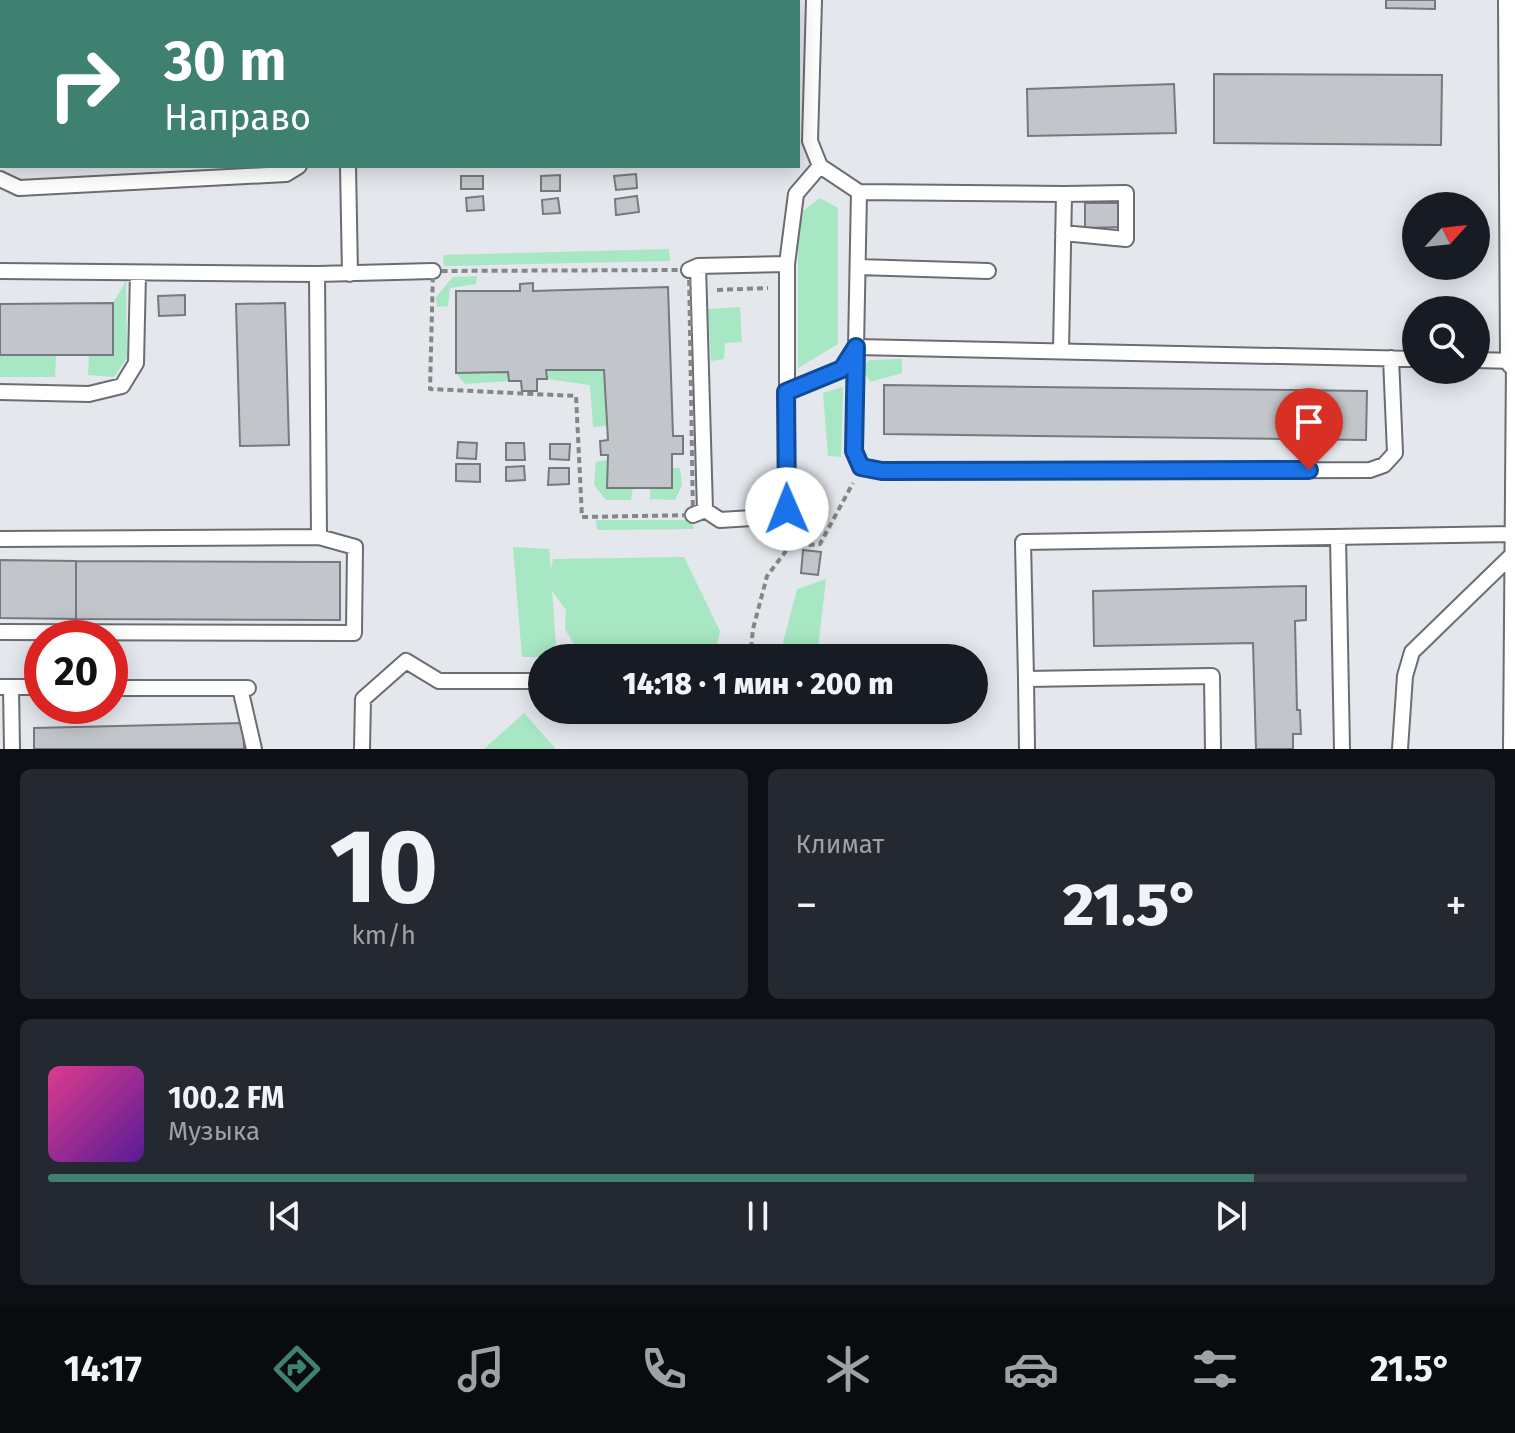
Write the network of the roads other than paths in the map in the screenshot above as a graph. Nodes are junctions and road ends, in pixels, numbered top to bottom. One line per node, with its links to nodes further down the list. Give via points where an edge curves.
1 (814, 0): 3 (lane)
2 (1512, 0): 24 (street)
3 (805, 66): 4 (lane, via 810,141)
4 (820, 166): 8 (lane); 11 (lane, via 796,194)
5 (296, 168): 7 (lane, via 286,174 19,188)
6 (348, 168): 18 (lane)
7 (0, 179)
8 (859, 192): 9 (lane); 12 (lane)
9 (1064, 194): 10 (lane); 10 (lane, via 1126,193 1126,239)
10 (1063, 233): 20 (lane)
11 (787, 264): 26 (lane); 26 (lane, via 693,268 699,513 720,520 769,517 787,509)
12 (858, 267): 15 (lane); 19 (lane)
13 (0, 271): 16 (lane)
14 (433, 271): 18 (lane)
15 (988, 271)
16 (138, 273): 17 (lane); 25 (lane, via 136,363 122,386 89,394)
17 (317, 274): 18 (lane); 28 (lane)
18 (350, 274)
19 (856, 347): 20 (lane); 21 (lane, via 854,451 861,467 882,471 1370,470 1395,453); 26 (lane, via 842,369)
20 (1061, 351): 21 (lane)
21 (1391, 358): 22 (lane)
22 (1402, 358)
23 (1490, 360): 24 (lane)
24 (1515, 361): 27 (lane)
25 (0, 392)
26 (786, 392)
27 (1513, 534): 29 (lane); 31 (lane)
28 (319, 537): 30 (lane); 32 (lane, via 355,547 354,633)
29 (1338, 537): 33 (lane, via 1023,542); 42 (lane)
30 (0, 539)
31 (1513, 554): 43 (lane, via 1412,652 1405,676); 44 (lane)
32 (0, 632)
33 (1026, 679): 40 (lane); 41 (lane, via 1212,676)
34 (528, 681): 39 (lane, via 439,681 406,661 363,699)
35 (5, 687): 37 (lane)
36 (128, 688): 38 (lane, via 244,688)
37 (12, 749)
38 (254, 749)
39 (362, 749)
40 (1027, 749)
41 (1213, 749)
42 (1342, 749)
43 (1400, 749)
44 (1511, 749)

